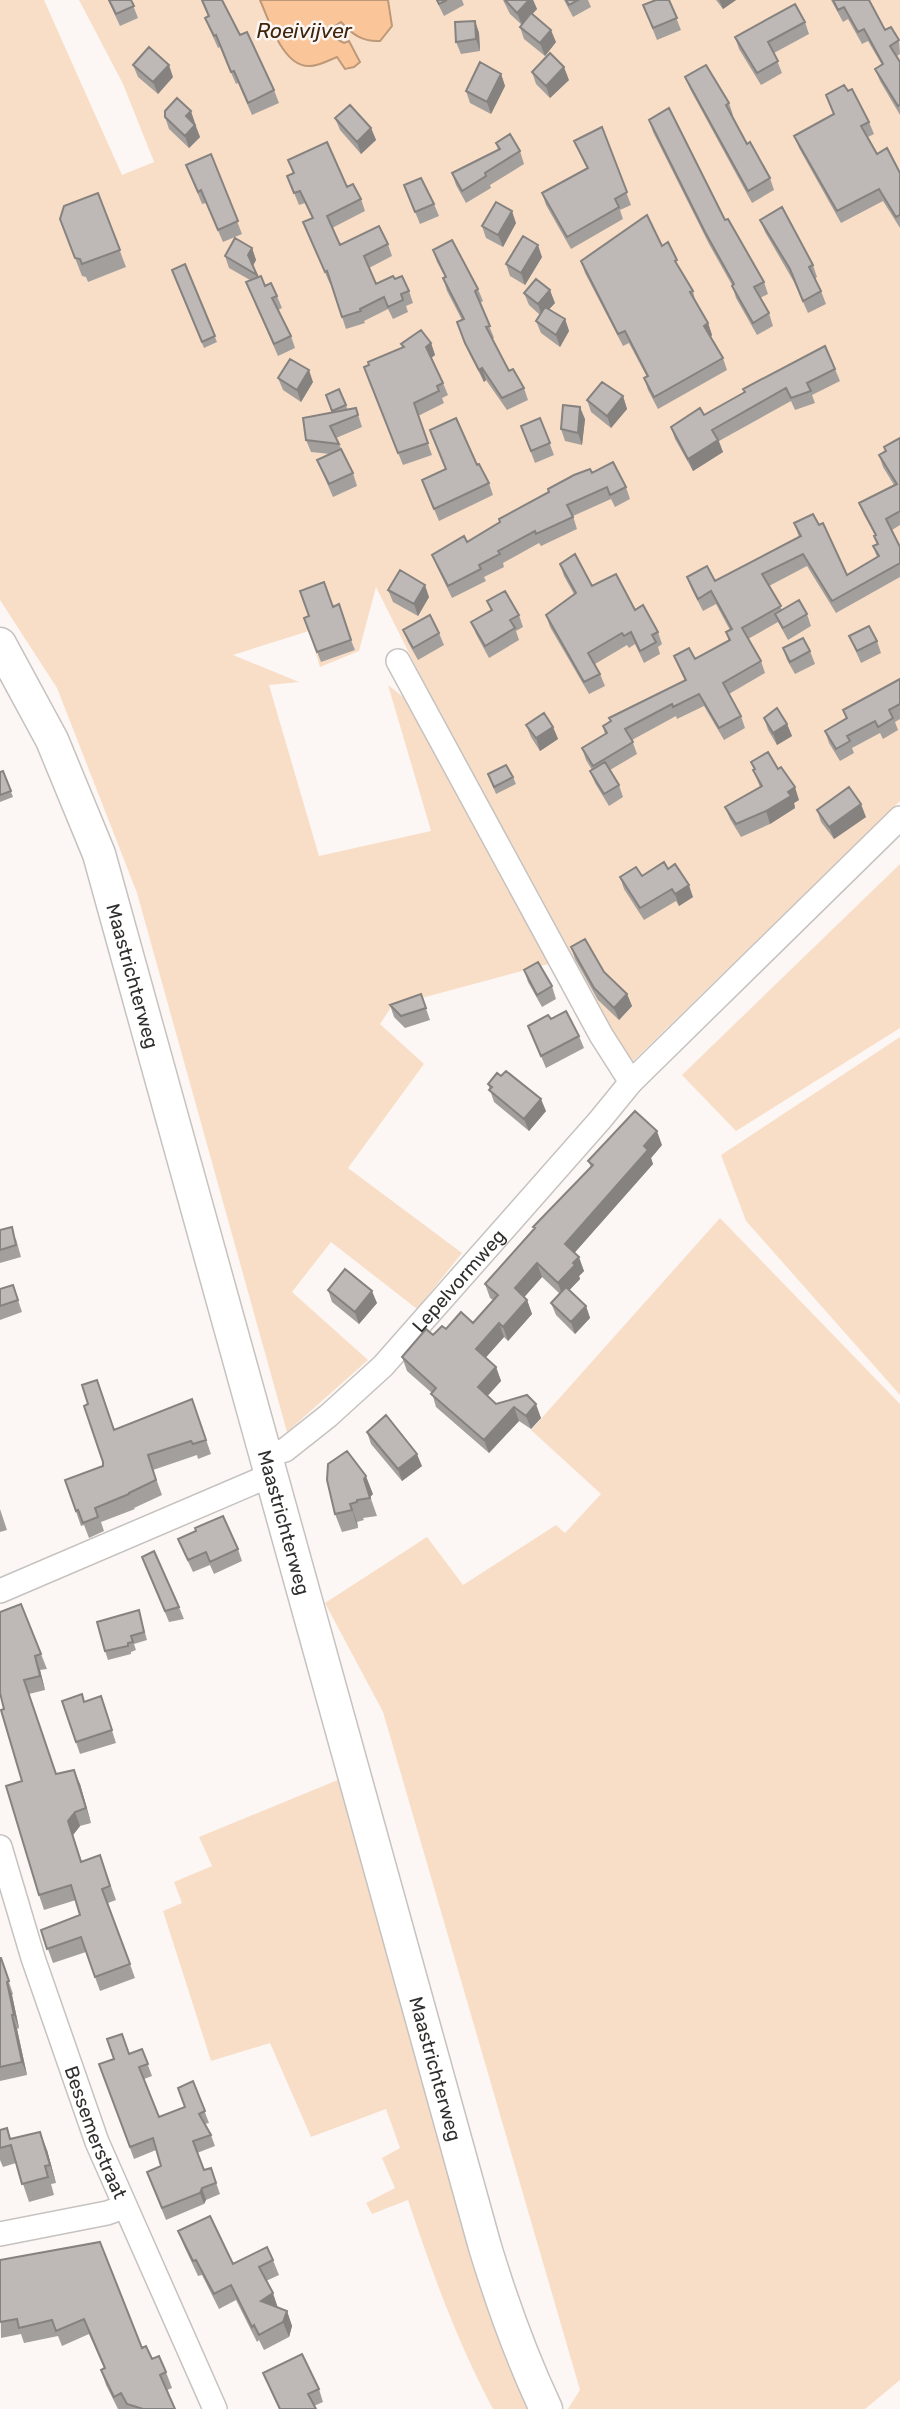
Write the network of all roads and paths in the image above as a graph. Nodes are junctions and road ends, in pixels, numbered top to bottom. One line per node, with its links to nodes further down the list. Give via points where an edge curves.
1 (0, 643): 5 (main road, Maastrichterweg, via 52,740 99,854)
2 (398, 661): 4 (street)
3 (900, 818): 4 (street, Lepelvormweg)
4 (631, 1082): 5 (street, Lepelvormweg, via 383,1366)
5 (268, 1466): 6 (street, Lepelvormweg); 11 (main road, Maastrichterweg, via 485,2247 506,2314)
6 (0, 1591)
7 (0, 1847): 8 (street, Bessemerstraat, via 74,2079)
8 (124, 2207): 9 (street); 10 (street, Bessemerstraat)
9 (0, 2234)
10 (215, 2409)
11 (546, 2409)

